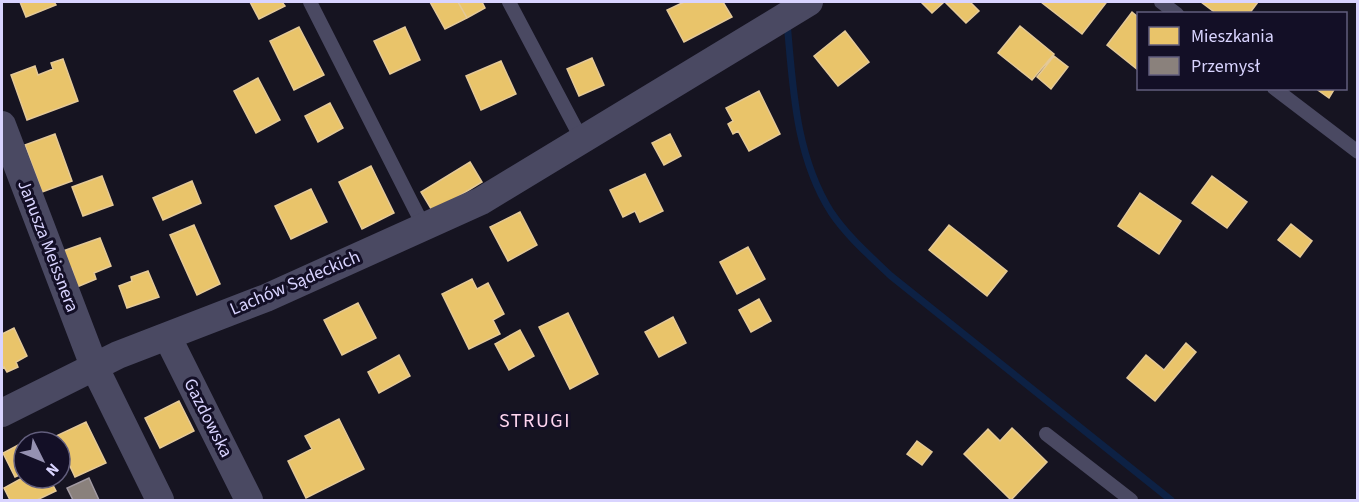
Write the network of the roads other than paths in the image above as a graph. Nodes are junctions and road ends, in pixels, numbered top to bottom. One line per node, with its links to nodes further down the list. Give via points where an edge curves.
1 (310, 2): 11 (lane)
2 (509, 2): 9 (lane)
3 (1161, 2): 5 (lane)
4 (805, 3): 6 (street, Lachów Sądeckich)
5 (1174, 12)
6 (761, 23): 9 (street, Lachów Sądeckich)
7 (1277, 90): 10 (lane)
8 (2, 125): 13 (street, Janusza Meissnera)
9 (582, 140): 11 (street, Lachów Sądeckich, via 481,201)
10 (1358, 152)
11 (424, 227): 12 (street, Lachów Sądeckich, via 266,298)
12 (167, 336): 13 (street, Lachów Sądeckich); 17 (street, Gazdowska)
13 (94, 366): 14 (street, Lachów Sądeckich); 16 (street, Janusza Meissnera)
14 (2, 413)
15 (1046, 434): 18 (lane)
16 (160, 501)
17 (249, 501)
18 (1131, 501)

